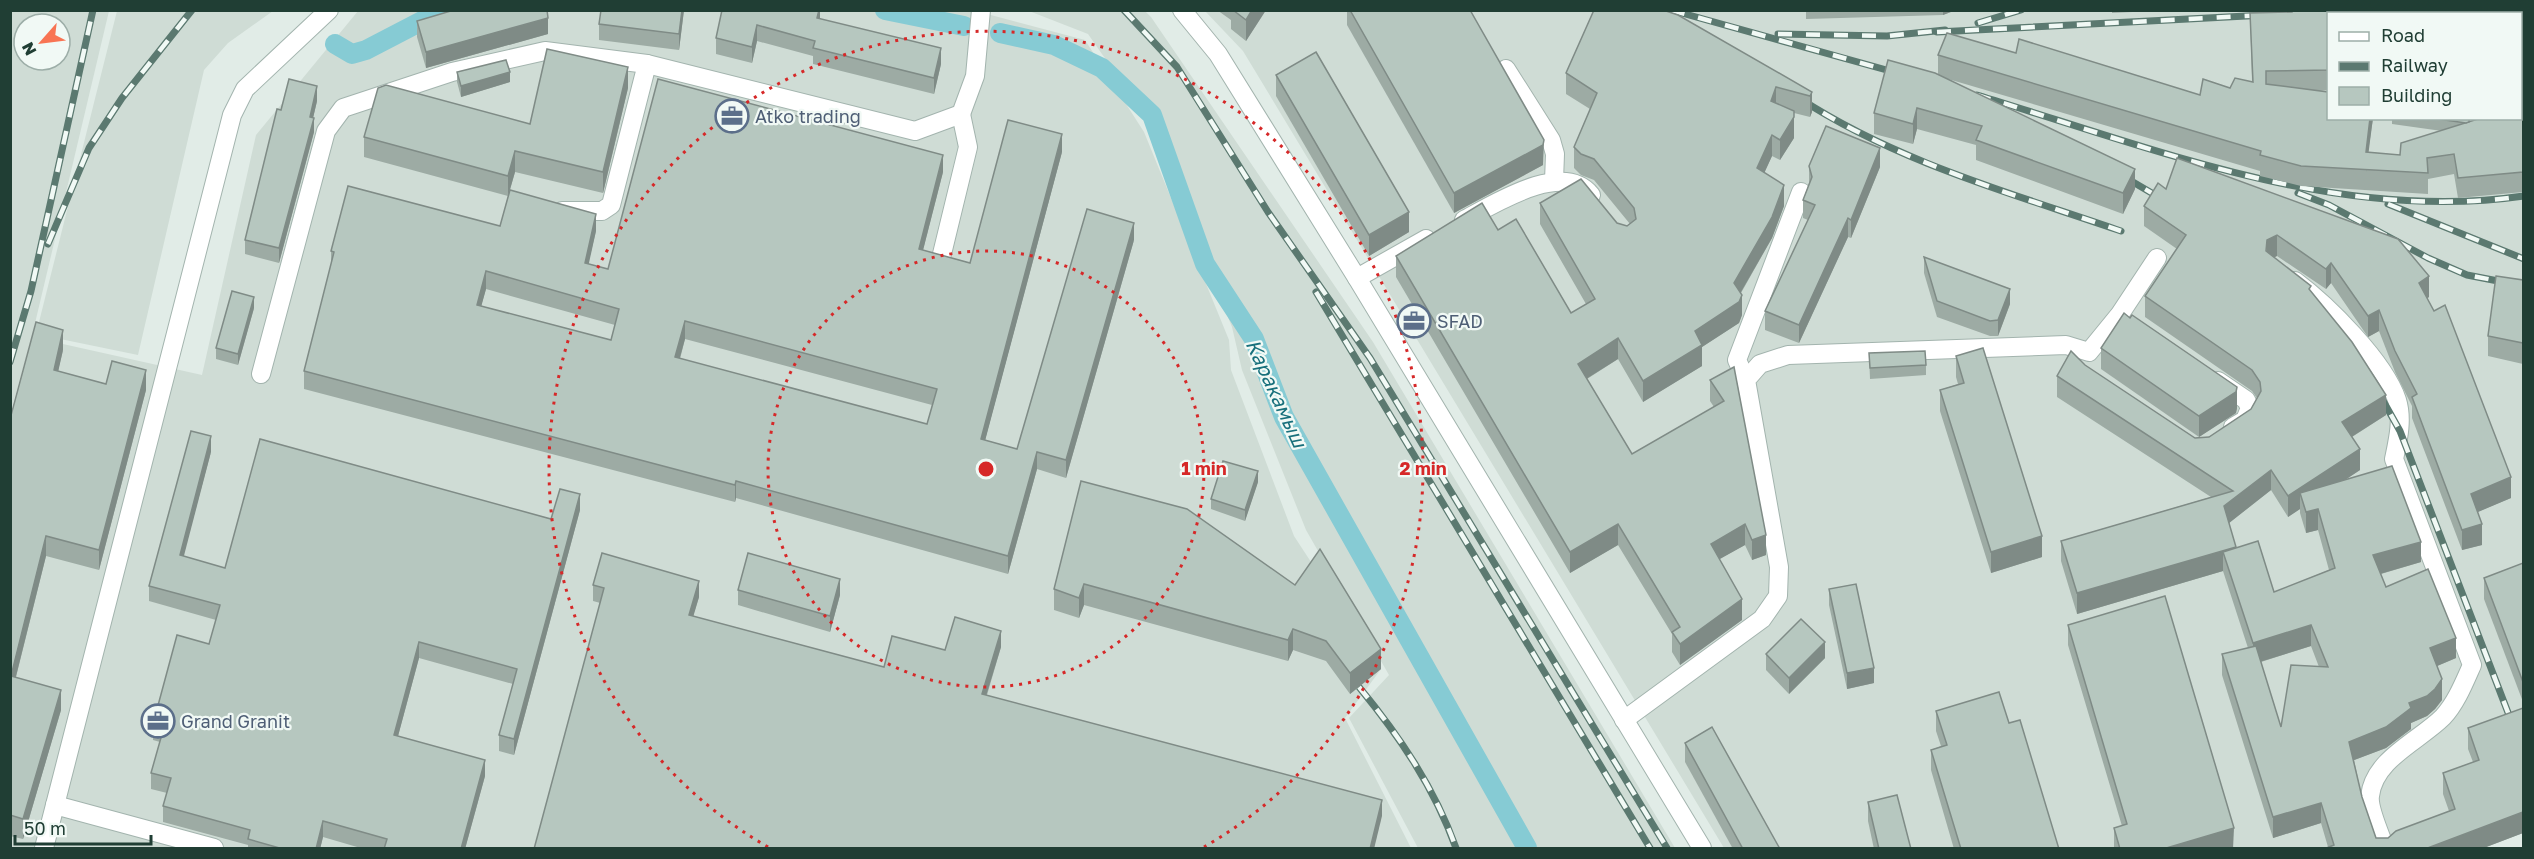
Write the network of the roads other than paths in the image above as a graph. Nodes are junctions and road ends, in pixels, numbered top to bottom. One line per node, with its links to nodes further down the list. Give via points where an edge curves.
1 (329, 10): 22 (street, via 245,89 232,115)
2 (981, 10): 6 (street, via 975,76)
3 (1182, 10): 14 (street, via 1218,54)
4 (647, 64): 6 (street, via 915,131); 9 (street, via 611,205 602,211); 17 (street, via 545,51 453,72 343,108 326,131)
5 (1506, 69): 7 (street, via 1551,140)
6 (961, 114): 11 (street, via 968,147)
7 (1554, 181): 10 (street, via 1585,187); 14 (street, via 1514,194)
8 (1801, 192): 19 (street, via 1737,360)
9 (557, 210)
10 (1605, 211)
11 (942, 254)
12 (2157, 258): 15 (street)
13 (2276, 267): 26 (street, via 2324,302 2382,372 2397,400 2400,431 2394,459 2472,665 2444,716 2392,757 2374,778 2369,798)
14 (1357, 278): 21 (street)
15 (2121, 314): 16 (street); 19 (street, via 2089,361 2066,345 1788,355 1760,364)
16 (2140, 327)
17 (261, 374)
18 (2207, 374): 20 (street, via 2246,400 2250,408 2245,420)
19 (1746, 380): 21 (street, via 1779,567 1778,596 1762,619)
20 (2220, 437)
21 (1624, 720): 25 (street)
22 (55, 805): 23 (street); 24 (street)
23 (44, 849)
24 (214, 849)
25 (1702, 849)
26 (2385, 849)

